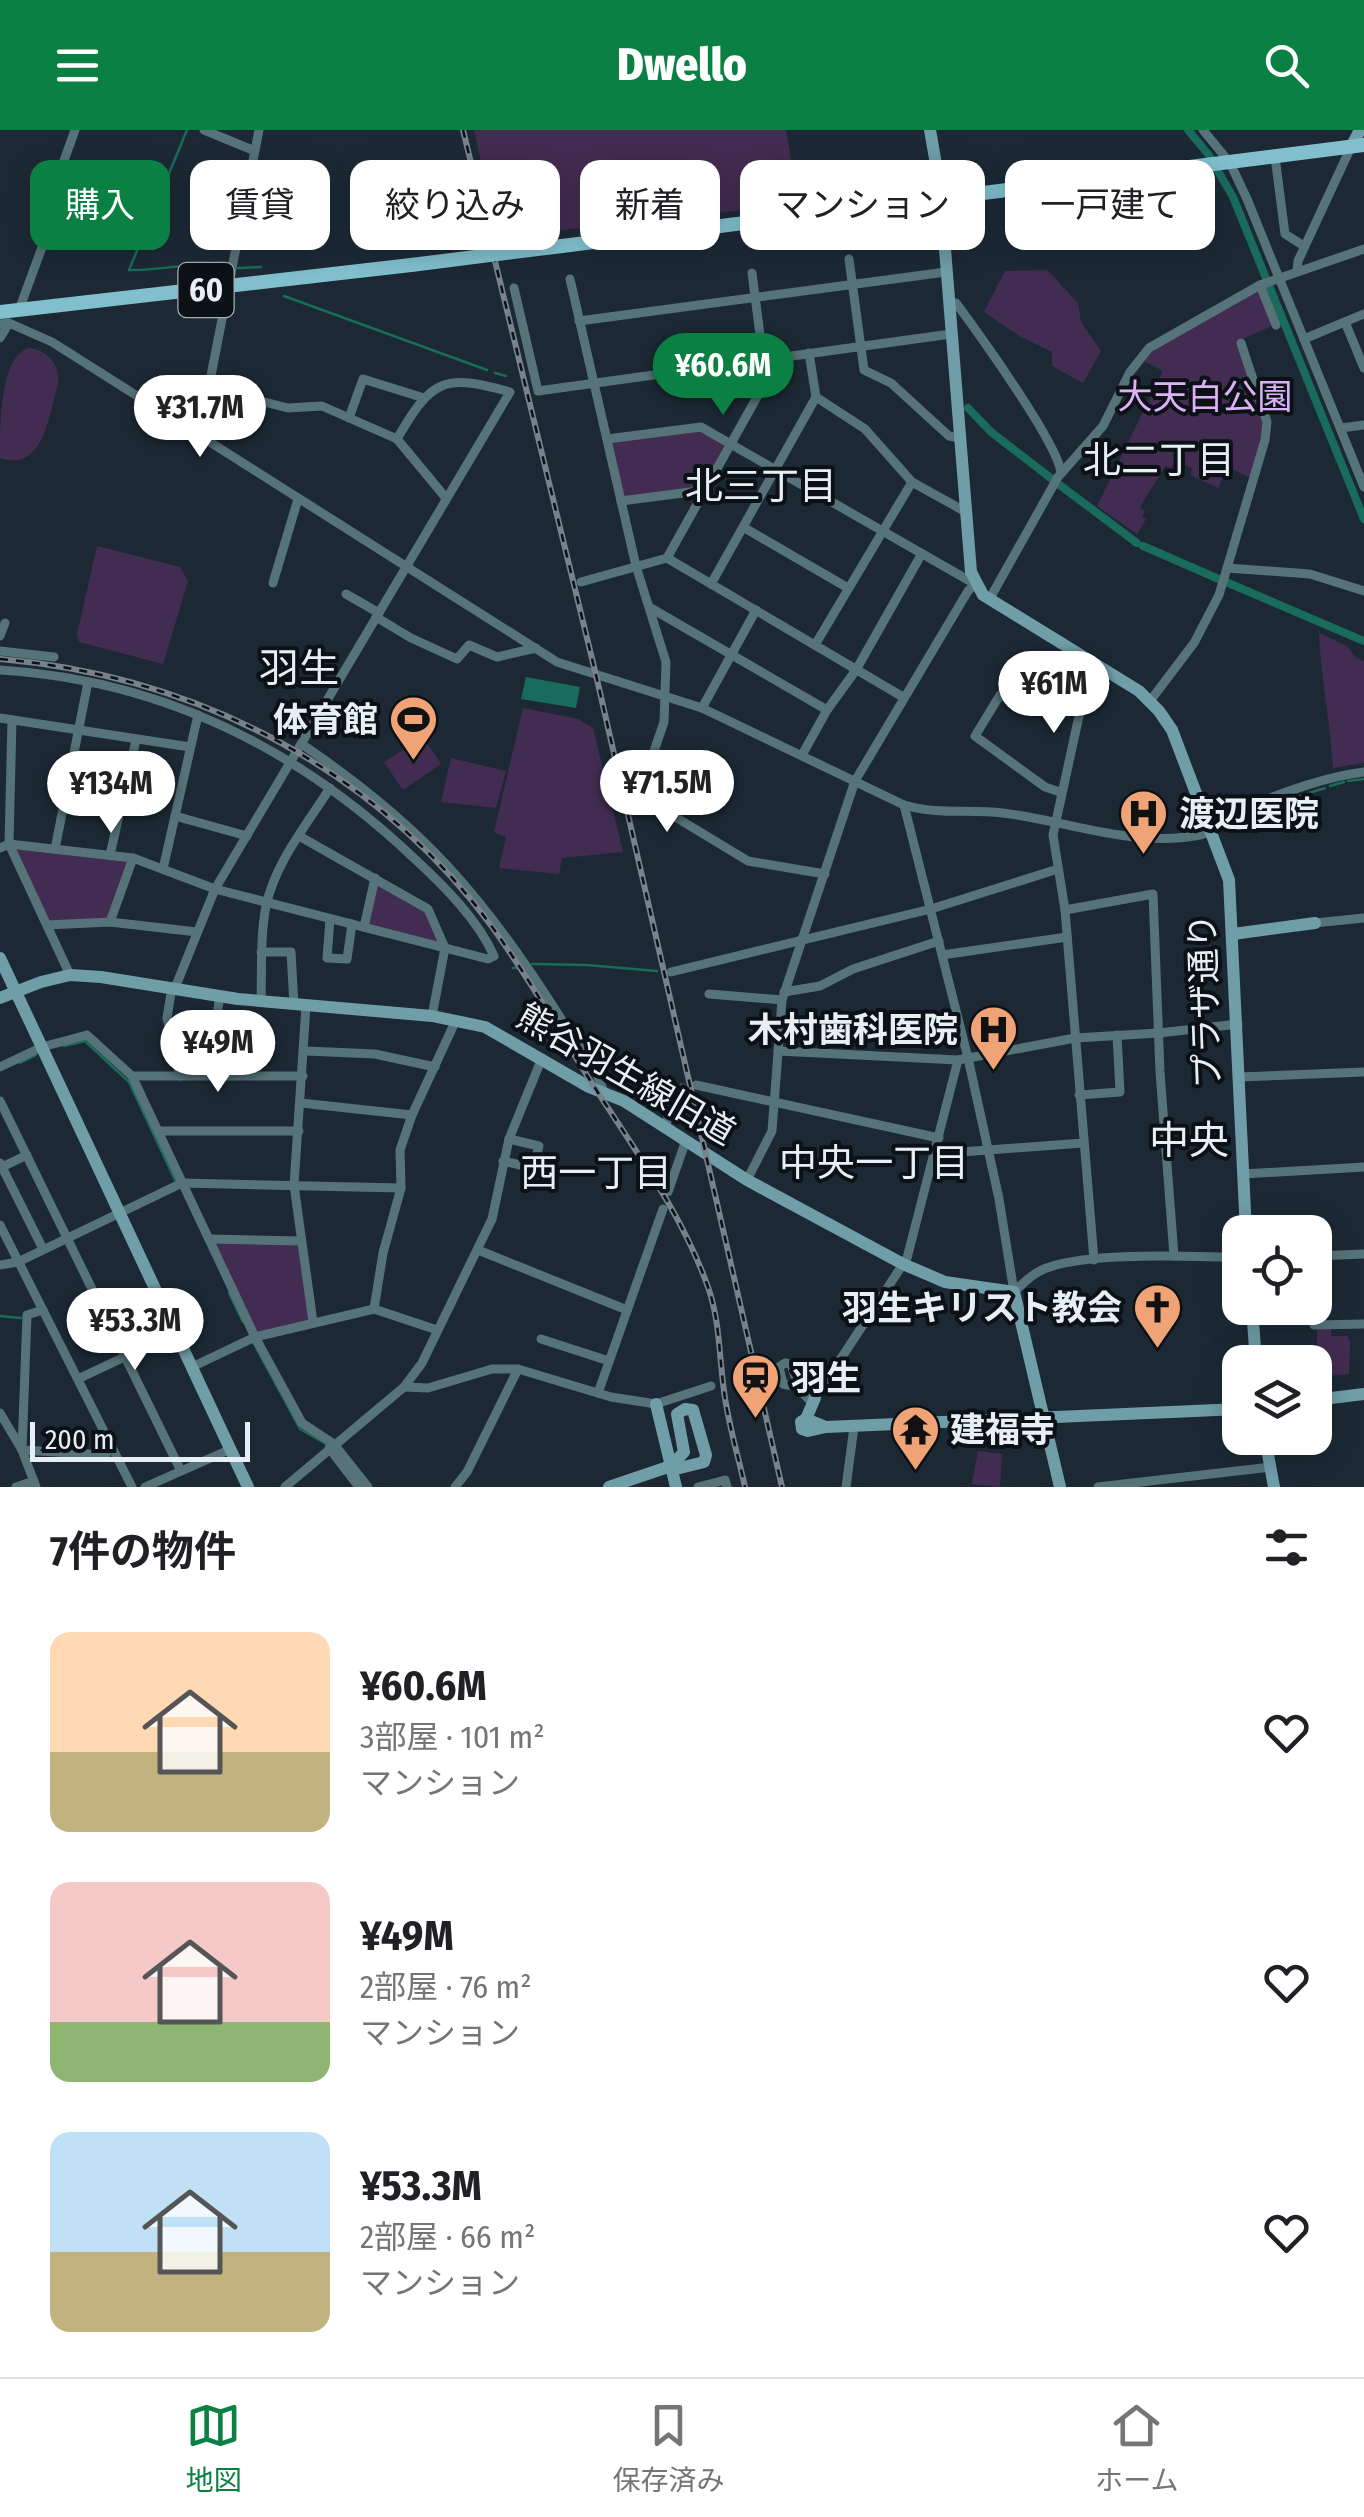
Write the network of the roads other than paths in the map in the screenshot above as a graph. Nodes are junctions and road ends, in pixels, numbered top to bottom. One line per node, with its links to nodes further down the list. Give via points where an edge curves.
1 (75, 130): 29 (street)
2 (204, 130): 8 (street)
3 (259, 130): 8 (street)
4 (930, 130): 10 (street)
5 (1203, 130): 11 (street)
6 (1360, 130): 7 (street)
7 (1358, 146): 9 (main road, 60); 14 (street)
8 (255, 151): 25 (street)
9 (1275, 157): 11 (main road, 60); 14 (street, via 1285,234)
10 (935, 160)
11 (1228, 163): 12 (main road, 60); 21 (street)
12 (985, 194)
13 (740, 224): 25 (main road, 60, bridge)
14 (1304, 246): 18 (street)
15 (1364, 248): 18 (street)
16 (944, 250): 19 (street)
17 (848, 259): 23 (street)
18 (1297, 270): 21 (street)
19 (946, 272): 23 (street); 28 (street)
20 (752, 273): 27 (street)
21 (1278, 278): 24 (street); 37 (street)
22 (570, 279): 32 (street)
23 (852, 284): 27 (street); 39 (street)
24 (1261, 284): 34 (street); 57 (street, via 1148,348 1104,426)
25 (228, 288): 29 (main road, 60); 45 (street)
26 (514, 288): 44 (street, via 538,390)
27 (756, 297): 32 (street); 42 (street)
28 (949, 302): 35 (street); 57 (street, via 956,303 1048,441)
29 (19, 310): 31 (main road, 60)
30 (1364, 314): 33 (street)
31 (3, 320): 36 (street); 51 (street, via 52,342)
32 (579, 321): 44 (street)
33 (1344, 322): 37 (street); 41 (street)
34 (1276, 325)
35 (951, 334): 39 (street); 52 (street)
36 (0, 338)
37 (1304, 340): 50 (street)
38 (1241, 343): 71 (street, via 1268,424)
39 (861, 346): 40 (street); 52 (street, via 864,370 891,383 948,436)
40 (809, 353): 42 (street); 46 (street)
41 (1362, 356): 43 (street)
42 (765, 360): 44 (street); 55 (street, via 766,381)
43 (1364, 368)
44 (594, 383): 54 (street)
45 (209, 388): 48 (street, via 288,408 322,406); 51 (street)
46 (816, 396): 56 (street); 58 (street, via 866,429)
47 (424, 398): 48 (street, via 364,378); 53 (street); 61 (street, via 455,380 510,392)
48 (349, 418): 53 (street)
49 (1364, 425): 50 (street)
50 (1341, 428): 59 (street)
51 (200, 436): 62 (street)
52 (959, 438): 64 (street)
53 (397, 439): 61 (street)
54 (606, 439): 55 (street, via 698,427); 63 (street)
55 (730, 443): 56 (street); 60 (street)
56 (775, 470): 65 (street); 66 (street)
57 (1058, 477): 79 (street)
58 (912, 482): 64 (street); 66 (street)
59 (1364, 487)
60 (706, 490): 63 (street); 68 (street)
61 (446, 498): 70 (street)
62 (298, 499): 70 (street); 73 (street)
63 (621, 501): 69 (street)
64 (966, 512): 75 (street)
65 (743, 527): 74 (street); 76 (street)
66 (882, 532): 67 (street); 76 (street)
67 (921, 555): 75 (street); 92 (street)
68 (667, 558): 69 (street); 74 (street)
69 (636, 566): 72 (street); 80 (street)
70 (404, 567): 82 (street); 86 (street)
71 (1227, 568): 77 (street, via 1310,574); 96 (street, via 1194,643)
72 (581, 582)
73 (273, 584)
74 (711, 584): 81 (street)
75 (975, 584): 79 (street); 95 (street)
76 (848, 588): 85 (street)
77 (1364, 591)
78 (346, 594): 82 (street)
79 (989, 600): 90 (street)
80 (649, 607): 88 (street); 94 (street, via 666,662)
81 (756, 610): 85 (street); 88 (street)
82 (378, 615): 86 (street, via 456,658 469,645 498,657); 105 (street)
83 (5, 623): 84 (street)
84 (0, 636)
85 (815, 646): 92 (street)
86 (536, 648): 94 (street, via 575,670)
87 (0, 651): 89 (street)
88 (731, 654): 97 (street); 99 (street)
89 (54, 657)
90 (1096, 666): 96 (street); 98 (street)
91 (0, 670): 93 (street)
92 (856, 670): 95 (street); 99 (street)
93 (88, 682): 100 (street); 103 (street)
94 (667, 697): 97 (street); 125 (street, via 640,795 748,861)
95 (903, 697): 110 (street)
96 (1150, 701): 116 (street, プラザ通り, via 1172,730)
97 (702, 708): 107 (street)
98 (1081, 709): 112 (street); 112 (street, via 1038,681 1021,704 1000,696 975,736)
99 (827, 710): 107 (street)
100 (198, 715): 106 (street); 108 (street)
101 (0, 718): 102 (street)
102 (12, 720): 103 (street); 119 (street)
103 (78, 730): 104 (street); 120 (street)
104 (136, 740): 106 (street); 121 (street)
105 (303, 745): 108 (street); 182 (street, via 387,805 462,879 524,960)
106 (190, 746): 114 (street)
107 (802, 755): 110 (street)
108 (293, 761): 111 (street); 117 (street)
109 (1364, 772): 116 (street, via 1266,801)
110 (855, 780): 113 (street); 125 (street)
111 (330, 788): 118 (street); 128 (street)
112 (1060, 792): 115 (street)
113 (904, 806): 115 (street); 131 (street)
114 (175, 816): 117 (street); 123 (street)
115 (1055, 822): 116 (street, via 1132,837); 124 (street)
116 (1212, 831): 141 (street, プラザ通り, via 1230,880)
117 (246, 836): 127 (street)
118 (299, 836): 126 (street); 129 (street)
119 (5, 846): 120 (street); 138 (street)
120 (56, 849): 121 (street)
121 (110, 855): 122 (street)
122 (133, 858): 123 (street); 135 (street)
123 (164, 869): 127 (street)
124 (1058, 869): 131 (street); 132 (street)
125 (825, 874): 143 (street)
126 (374, 878): 130 (street); 139 (street)
127 (215, 889): 129 (street); 140 (street)
128 (447, 892): 130 (street); 145 (street, via 494,956)
129 (266, 904): 134 (street); 146 (street)
130 (428, 909): 145 (street)
131 (931, 909): 143 (street); 144 (street)
132 (1065, 910): 142 (street); 162 (street, via 1154,894)
133 (1364, 918): 136 (street)
134 (330, 919): 137 (street); 137 (street, via 327,958 347,959)
135 (110, 922): 138 (street); 140 (street)
136 (1315, 923): 141 (street)
137 (352, 924): 139 (street)
138 (47, 925): 150 (street)
139 (364, 927): 145 (street)
140 (196, 932): 151 (street)
141 (1233, 934): 161 (street, プラザ通り)
142 (1067, 937): 147 (street); 164 (street)
143 (803, 941): 149 (street); 155 (street)
144 (939, 941): 147 (street); 155 (street)
145 (445, 948): 159 (street)
146 (261, 952): 157 (street); 158 (street, via 291,952)
147 (942, 955): 171 (street)
148 (0, 958): 152 (street)
149 (671, 972)
150 (70, 976): 151 (street, 熊谷羽生線旧道); 152 (street, 熊谷羽生線旧道)
151 (174, 987): 154 (street, 熊谷羽生線旧道); 166 (street, via 167,1018)
152 (16, 991): 156 (street, 熊谷羽生線旧道); 167 (street)
153 (710, 994): 155 (street)
154 (220, 995): 157 (street, 熊谷羽生線旧道); 165 (street)
155 (783, 996): 169 (street)
156 (0, 998)
157 (261, 1001): 158 (street, 熊谷羽生線旧道)
158 (300, 1005): 159 (street, 熊谷羽生線旧道); 168 (street)
159 (432, 1016): 160 (street, 熊谷羽生線旧道)
160 (456, 1020): 170 (street, 熊谷羽生線旧道, via 485,1027); 173 (street)
161 (1238, 1024): 162 (street); 179 (street, プラザ通り)
162 (1159, 1033): 163 (street); 218 (street)
163 (1117, 1036): 164 (street); 183 (street, via 1120,1092)
164 (1075, 1038): 171 (street); 183 (street)
165 (218, 1042): 166 (street); 177 (street)
166 (172, 1043): 176 (street)
167 (42, 1047): 172 (street); 175 (street, via 88,1035); 208 (street)
168 (306, 1050): 173 (street, via 375,1054); 178 (street)
169 (778, 1051): 171 (street); 185 (street)
170 (542, 1058): 182 (street, 熊谷羽生線旧道); 191 (street)
171 (963, 1059): 192 (street); 195 (street)
172 (0, 1067)
173 (435, 1067): 187 (street)
174 (1364, 1072): 179 (street)
175 (132, 1076): 176 (street); 189 (street)
176 (180, 1076): 177 (street)
177 (228, 1076): 178 (street)
178 (303, 1076): 186 (street)
179 (1238, 1077): 201 (street, プラザ通り)
180 (696, 1085): 185 (street)
181 (682, 1088): 188 (street)
182 (604, 1093): 188 (street, 熊谷羽生線旧道)
183 (1079, 1095): 194 (street)
184 (0, 1101): 197 (street)
185 (776, 1101): 192 (street); 202 (street, via 772,1131)
186 (301, 1104): 187 (street); 190 (street)
187 (412, 1115): 205 (street, via 400,1150)
188 (665, 1129): 193 (street, 熊谷羽生線旧道)
189 (159, 1131): 190 (street); 203 (street)
190 (299, 1131): 204 (street)
191 (509, 1138): 198 (street); 198 (street, via 539,1146 534,1168)
192 (939, 1138): 196 (street)
193 (685, 1143): 202 (street, 熊谷羽生線旧道); 206 (street)
194 (1084, 1143): 195 (street); 220 (street)
195 (986, 1151): 196 (street); 224 (street)
196 (934, 1154): 222 (street)
197 (27, 1156): 199 (street); 211 (street)
198 (504, 1161): 215 (street)
199 (1, 1166): 214 (street)
200 (1364, 1167): 201 (street)
201 (1244, 1174): 209 (street, プラザ通り)
202 (747, 1180): 222 (street, 熊谷羽生線旧道)
203 (182, 1183): 204 (street); 208 (street); 212 (street)
204 (294, 1185): 205 (street); 213 (street)
205 (400, 1188): 225 (street)
206 (668, 1192)
207 (663, 1209): 227 (street)
208 (120, 1212): 211 (street); 232 (street)
209 (1245, 1215)
210 (0, 1225): 221 (street)
211 (68, 1238): 214 (street); 235 (street)
212 (209, 1239): 213 (street); 233 (street)
213 (301, 1241): 228 (street)
214 (43, 1249): 221 (street)
215 (478, 1250): 227 (street); 231 (street)
216 (1364, 1254): 217 (street)
217 (1332, 1255)
218 (1174, 1256): 219 (street); 220 (street)
219 (1222, 1257)
220 (1094, 1260): 224 (street, via 1039,1271)
221 (18, 1262): 223 (street); 226 (street)
222 (903, 1264): 224 (street, 熊谷羽生線旧道, via 945,1282); 245 (street)
223 (0, 1265)
224 (1014, 1292): 249 (street)
225 (374, 1309): 228 (street); 231 (street)
226 (44, 1310): 239 (street); 253 (street, via 27,1315)
227 (627, 1310): 236 (street)
228 (314, 1322): 233 (street)
229 (1364, 1324): 230 (street)
230 (1332, 1325)
231 (437, 1330): 241 (street)
232 (175, 1333): 235 (street); 237 (street)
233 (255, 1336): 237 (street); 251 (street, via 302,1422)
234 (541, 1339): 236 (street)
235 (125, 1356): 239 (street); 258 (street)
236 (609, 1361): 242 (street)
237 (192, 1367): 252 (street)
238 (518, 1369): 241 (street); 242 (street); 267 (street)
239 (78, 1378): 261 (street)
240 (711, 1386): 246 (street)
241 (404, 1387): 251 (street)
242 (598, 1393): 246 (street)
243 (1364, 1394): 244 (street)
244 (1332, 1398)
245 (814, 1400): 245 (street, via 798,1386 783,1384 780,1364 792,1366); 250 (street, via 801,1424 805,1431)
246 (656, 1404): 256 (street)
247 (1222, 1411): 249 (street)
248 (0, 1412): 253 (street)
249 (1040, 1416): 250 (street); 273 (street)
250 (854, 1427): 272 (street)
251 (332, 1446): 264 (street); 265 (street); 266 (street)
252 (231, 1449): 258 (street); 263 (street)
253 (22, 1450): 254 (street); 259 (street)
254 (106, 1455)
255 (1269, 1455): 257 (street)
256 (670, 1466): 256 (street, via 684,1452 676,1414 693,1410 705,1459); 268 (street); 269 (street)
257 (1271, 1467): 274 (street); 275 (street)
258 (181, 1471): 262 (street)
259 (35, 1484): 260 (street)
260 (16, 1487)
261 (132, 1487)
262 (144, 1487)
263 (248, 1487)
264 (285, 1487)
265 (359, 1487)
266 (368, 1487)
267 (455, 1487)
268 (609, 1487)
269 (676, 1487)
270 (698, 1487): 271 (street, via 725,1480)
271 (727, 1487)
272 (846, 1487)
273 (1060, 1487)
274 (1098, 1487)
275 (1274, 1487)

